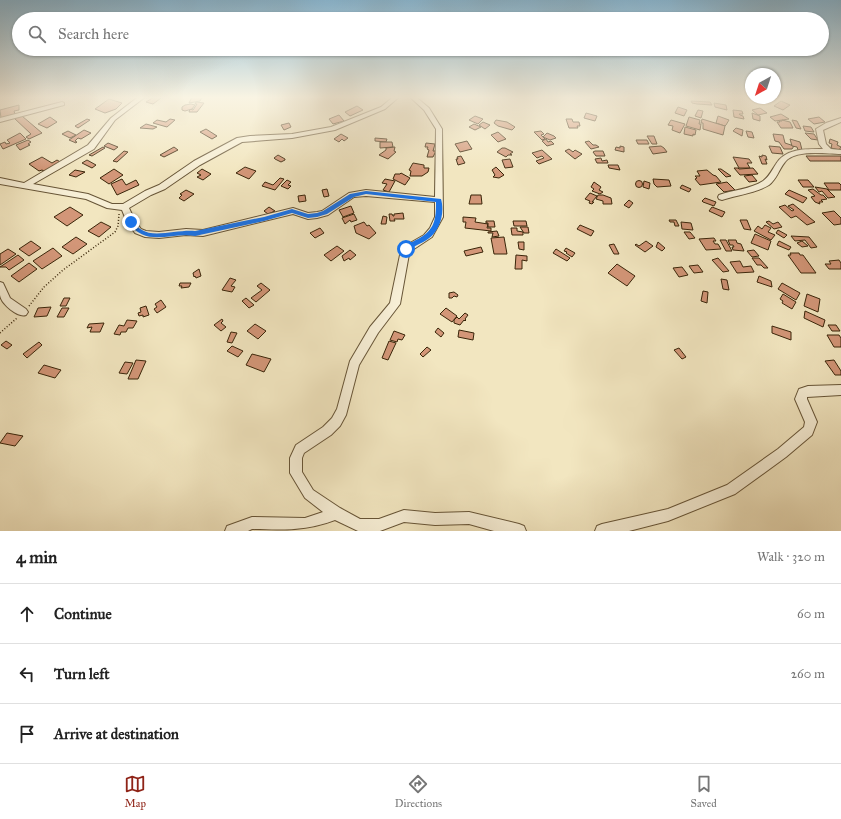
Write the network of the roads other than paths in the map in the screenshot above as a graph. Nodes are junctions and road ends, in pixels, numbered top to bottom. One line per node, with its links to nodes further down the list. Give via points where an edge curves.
1 (111, 122): 8 (street, via 92,147)
2 (350, 122): 11 (street, via 333,129 292,136 240,140 162,187)
3 (435, 122): 10 (street, via 439,129)
4 (835, 122): 5 (street, via 819,129)
5 (829, 152): 6 (street); 9 (street, via 791,154 784,158 766,183)
6 (841, 152)
7 (0, 181): 8 (street)
8 (26, 185): 11 (street, via 88,197 110,206)
9 (722, 197)
10 (439, 200): 11 (street, via 366,192 352,195 325,213 317,215 308,216 292,211 203,233 159,235 138,231); 15 (street, via 436,227 426,237 406,249 395,304 374,330 354,364 342,411 336,422 300,449 296,458 296,473 309,494)
11 (122, 207)
12 (0, 286): 13 (street, via 7,301)
13 (23, 312)
14 (841, 390): 18 (street, via 803,393 801,399 811,422 808,431 731,490 668,515)
15 (334, 513): 16 (street, via 305,524 252,523); 17 (street, via 359,525 379,525 404,516 435,520 469,518)
16 (232, 531)
17 (519, 531)
18 (602, 531)

